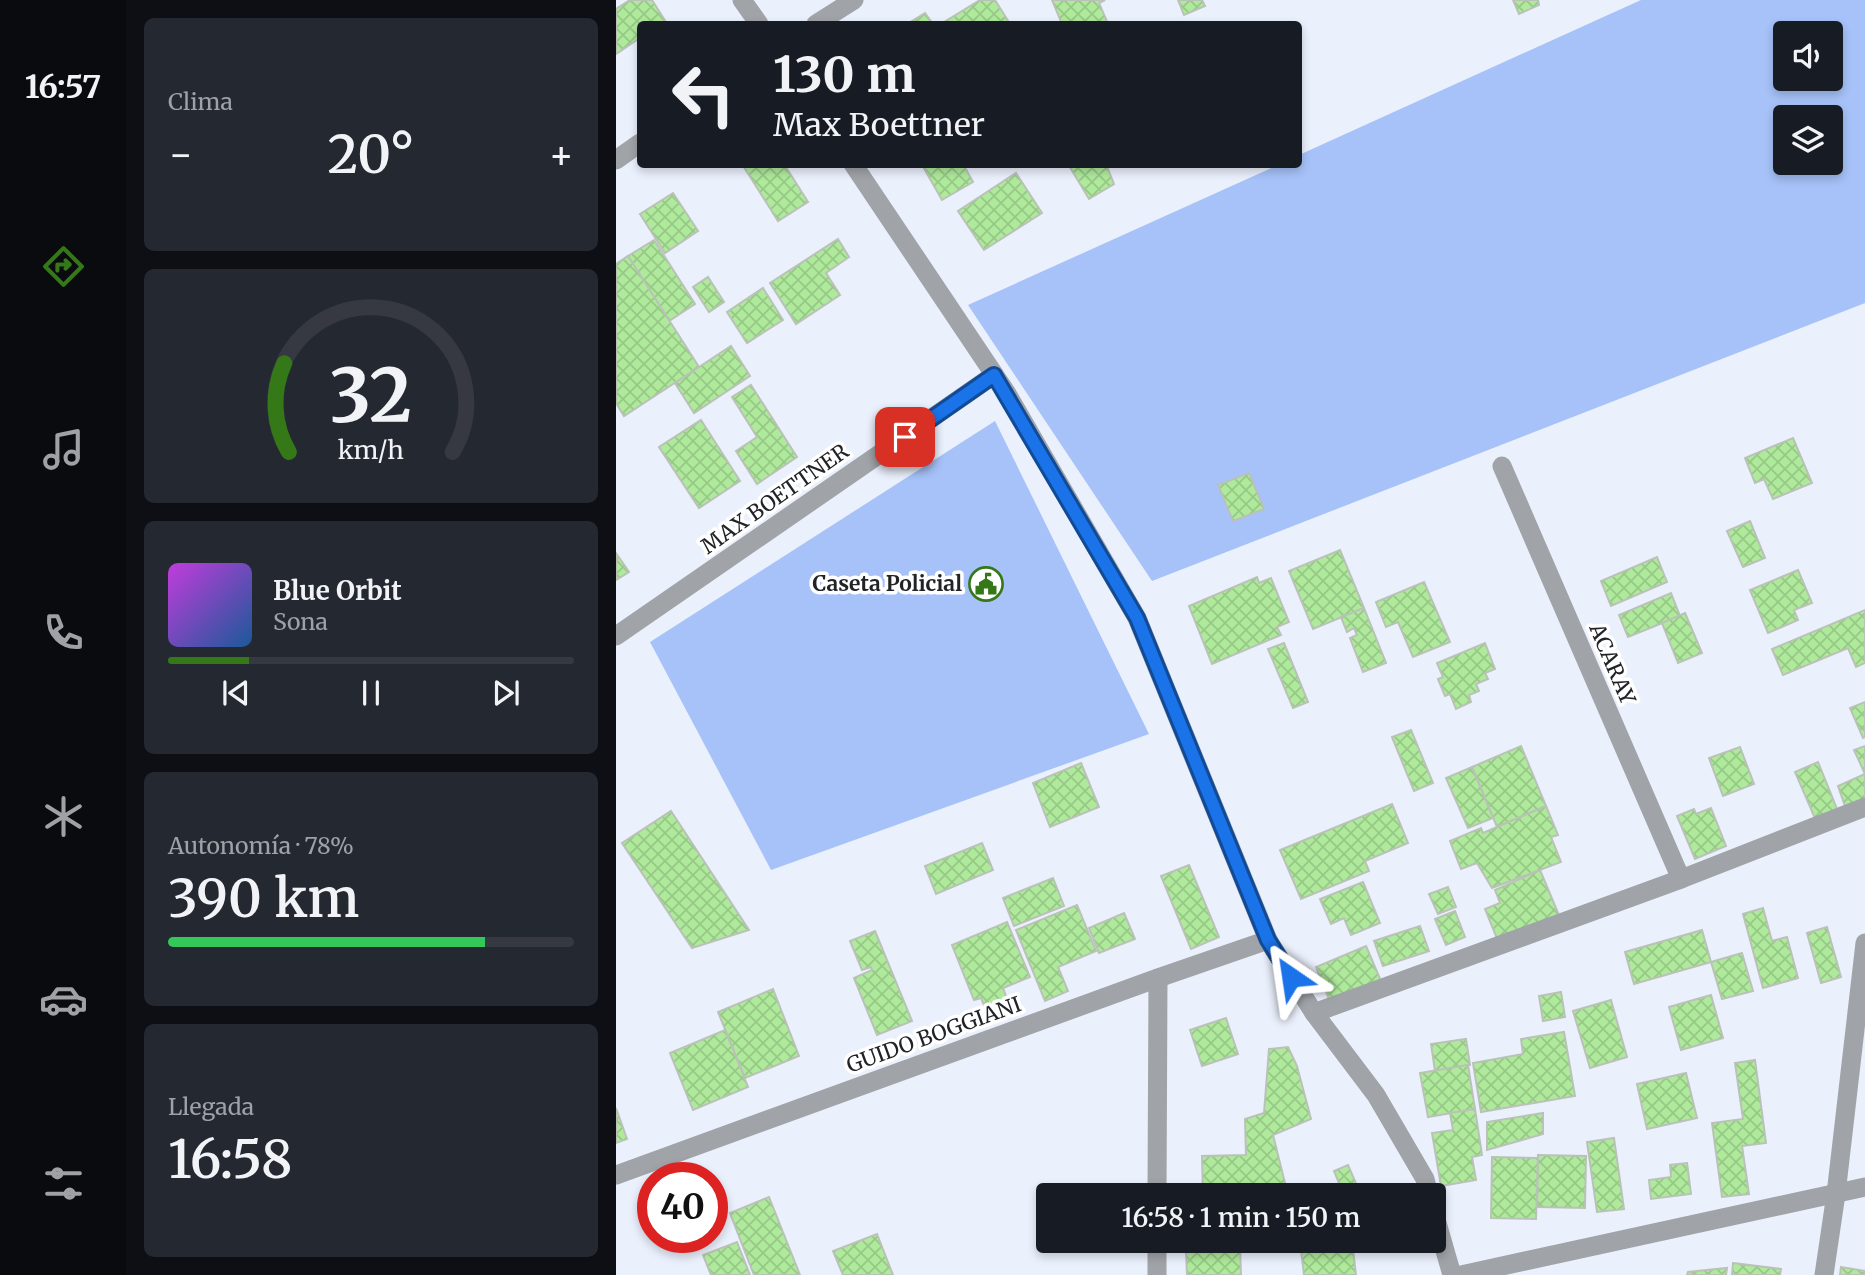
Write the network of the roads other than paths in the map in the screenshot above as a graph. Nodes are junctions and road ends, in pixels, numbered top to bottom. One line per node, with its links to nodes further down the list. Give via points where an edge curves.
1 (742, 0): 3 (street)
2 (854, 0): 4 (street)
3 (757, 21)
4 (821, 21)
5 (637, 145): 6 (street)
6 (616, 160)
7 (856, 168): 8 (street)
8 (994, 375): 10 (street, MAX BOETTNER); 13 (street, via 1137,618)
9 (1502, 466): 12 (street, ACARAY)
10 (616, 636)
11 (1865, 807): 12 (street)
12 (1681, 879): 16 (street)
13 (1268, 940): 15 (street, GUIDO BOGGIANI); 16 (street)
14 (1865, 943): 21 (street)
15 (1158, 978): 17 (street, GUIDO BOGGIANI); 18 (street)
16 (1314, 1013): 19 (street, via 1376,1095)
17 (616, 1175)
18 (1157, 1183)
19 (1426, 1183)
20 (1865, 1187): 21 (street)
21 (1836, 1194): 26 (street); 27 (street)
22 (1157, 1253): 24 (street)
23 (1446, 1253): 25 (street)
24 (1157, 1275)
25 (1452, 1275)
26 (1461, 1275)
27 (1824, 1275)

